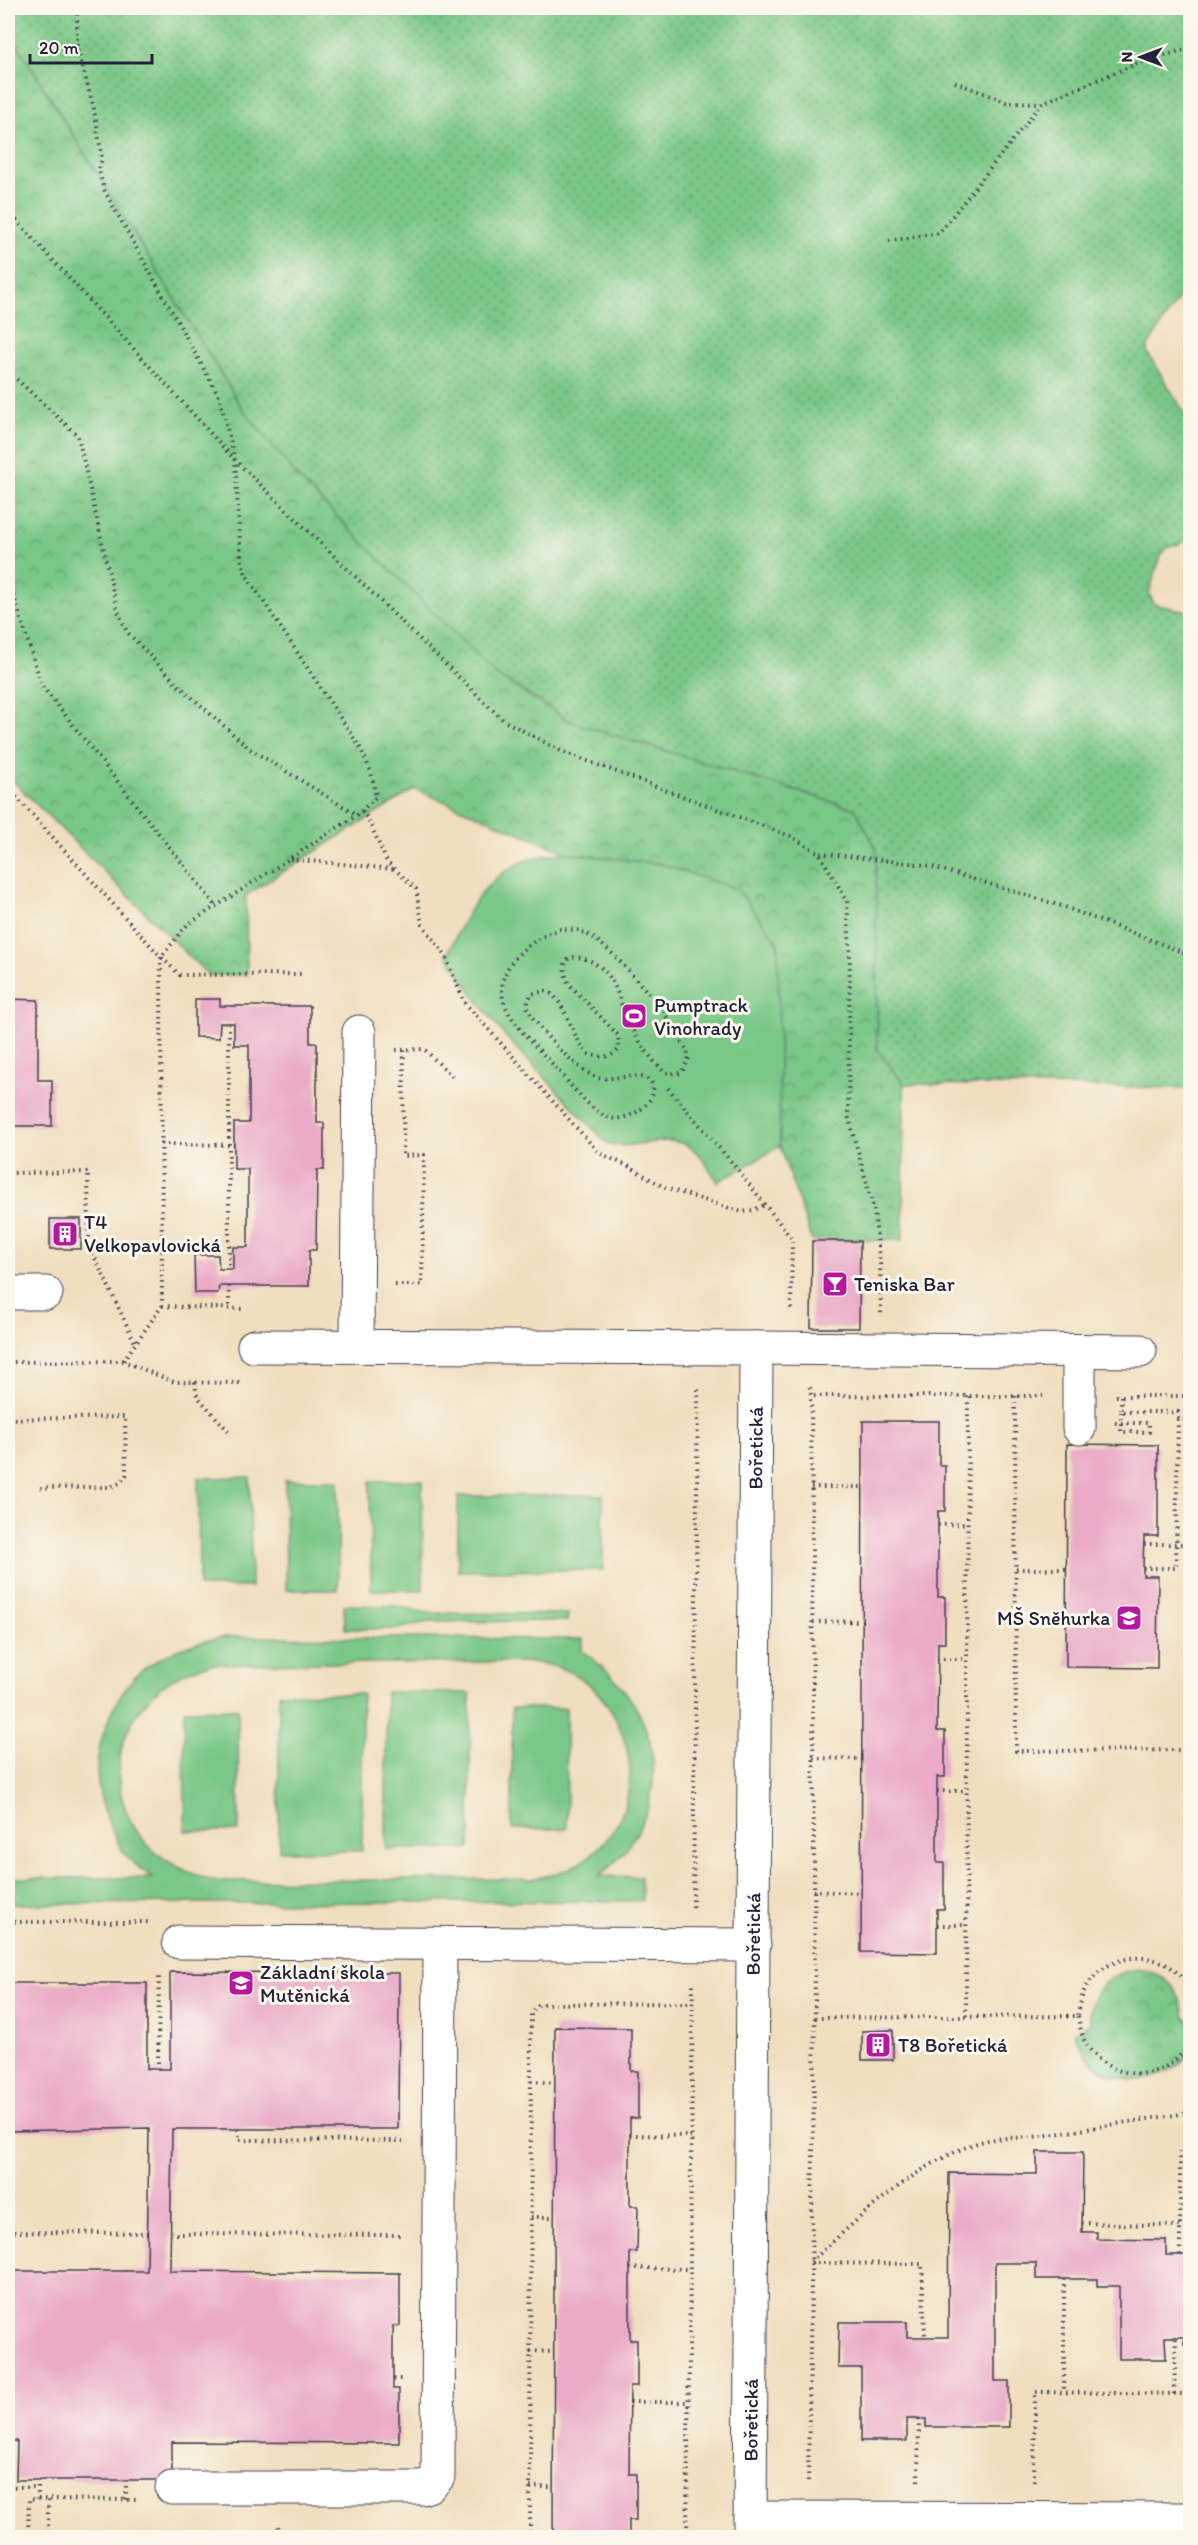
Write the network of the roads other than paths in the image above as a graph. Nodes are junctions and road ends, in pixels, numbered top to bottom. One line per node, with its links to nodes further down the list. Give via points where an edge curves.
1 (359, 1041): 5 (street)
2 (8, 1293): 3 (street)
3 (46, 1293)
4 (254, 1346): 5 (street)
5 (357, 1346): 6 (street)
6 (756, 1348): 7 (street); 11 (street, Bořetická)
7 (1079, 1351): 8 (street); 9 (street)
8 (1140, 1351)
9 (1079, 1428)
10 (440, 1944): 11 (street); 12 (street); 13 (street, via 438,2477 422,2488)
11 (754, 1945): 15 (street, Bořetická)
12 (169, 1954)
13 (172, 2488)
14 (1191, 2519): 15 (street, Bořetická)
15 (750, 2528)

